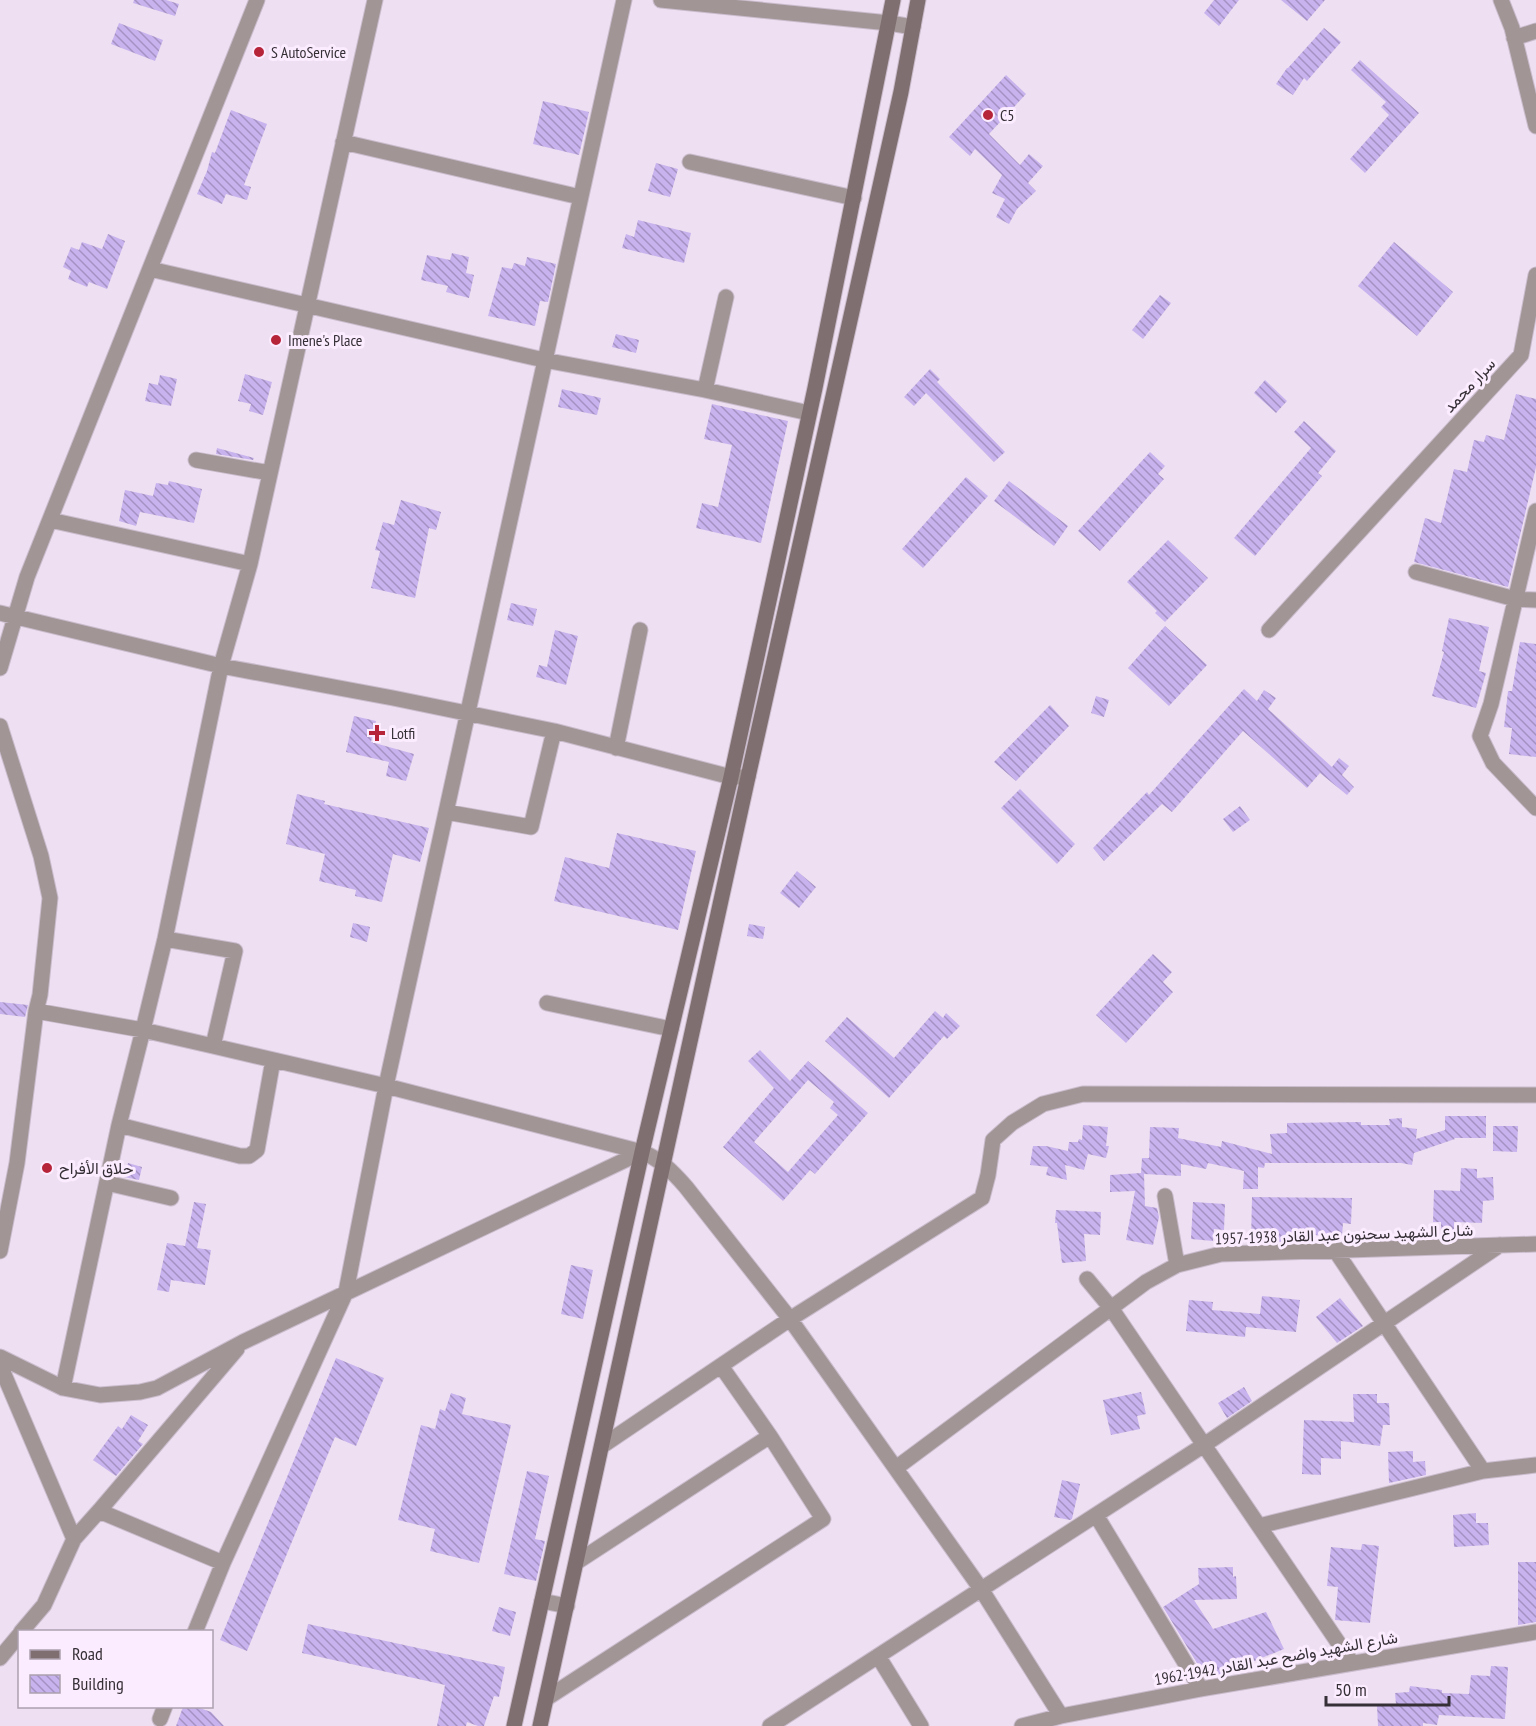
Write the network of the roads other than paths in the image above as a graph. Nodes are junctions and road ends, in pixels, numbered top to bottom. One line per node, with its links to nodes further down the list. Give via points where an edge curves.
1 (257, 0): 18 (street)
2 (375, 0): 14 (street)
3 (624, 0): 16 (street)
4 (661, 0): 8 (street)
5 (893, 0): 9 (street)
6 (918, 0): 10 (street)
7 (1501, 0): 12 (street)
8 (764, 5): 9 (street)
9 (889, 23): 10 (street); 17 (street)
10 (913, 27): 44 (street)
11 (1536, 31): 12 (street)
12 (1515, 38): 13 (street)
13 (1536, 126)
14 (343, 142): 16 (street); 21 (street)
15 (690, 162): 17 (street)
16 (580, 196): 23 (street)
17 (854, 198): 25 (street)
18 (150, 269): 21 (street); 29 (street)
19 (1536, 275): 22 (street, سرار محمد)
20 (726, 297): 24 (street)
21 (307, 306): 23 (street); 27 (street)
22 (1529, 357): 36 (street, سرار محمد, via 1388,499)
23 (544, 360): 24 (street); 39 (street)
24 (705, 390): 25 (street)
25 (809, 413): 43 (street)
26 (196, 460): 27 (street)
27 (270, 473): 30 (street)
28 (1536, 511): 32 (street)
29 (50, 520): 30 (street); 34 (street)
30 (250, 564): 37 (street)
31 (1416, 572): 32 (street)
32 (1515, 599): 33 (street); 45 (street, via 1480,736 1493,764)
33 (1536, 600)
34 (8, 614): 37 (street); 38 (street)
35 (640, 630): 42 (street)
36 (1269, 630)
37 (221, 666): 39 (street); 47 (street)
38 (0, 668)
39 (468, 714): 41 (street); 46 (street)
40 (0, 726): 49 (street, via 41,856 50,898)
41 (554, 731): 42 (street); 46 (street, via 531,827)
42 (616, 748): 43 (street)
43 (731, 777): 44 (street); 50 (street)
44 (748, 777): 58 (street)
45 (1536, 807)
46 (446, 812): 54 (street)
47 (165, 939): 51 (street); 52 (street, via 235,951)
48 (546, 1003): 50 (street)
49 (36, 1011): 51 (street); 65 (street, via 17,1163)
50 (671, 1029): 57 (street)
51 (143, 1030): 52 (street); 56 (street)
52 (213, 1046): 53 (street)
53 (273, 1060): 54 (street); 56 (street, via 256,1150 249,1156)
54 (386, 1086): 57 (street); 68 (street)
55 (1536, 1095): 70 (street, via 1083,1094 1043,1104 993,1140 982,1198)
56 (119, 1125): 59 (street)
57 (642, 1152): 58 (street); 68 (street); 90 (street)
58 (664, 1164): 70 (street); 79 (street)
59 (107, 1183): 61 (street); 76 (street)
60 (1165, 1196): 66 (street)
61 (171, 1198)
62 (1536, 1244): 63 (street, شارع الشهيد سحنون عبد القادر 1938-1957)
63 (1500, 1245): 64 (street, شارع الشهيد سحنون عبد القادر 1938-1957); 71 (street)
64 (1335, 1250): 66 (street, شارع الشهيد سحنون عبد القادر 1938-1957, via 1221,1254); 71 (street)
65 (0, 1251)
66 (1177, 1265): 69 (street, شارع الشهيد سحنون عبد القادر 1938-1957)
67 (1087, 1279): 69 (street)
68 (346, 1292): 72 (street); 88 (street)
69 (1111, 1308): 78 (street); 81 (street, شارع الشهيد سحنون عبد القادر 1938-1957)
70 (790, 1319): 75 (street); 81 (street)
71 (1383, 1324): 78 (street); 82 (street)
72 (243, 1342): 76 (street, via 157,1388 100,1395); 83 (street)
73 (0, 1357): 76 (street)
74 (0, 1365): 86 (street)
75 (721, 1366): 77 (street); 79 (street)
76 (63, 1388)
77 (770, 1436): 87 (street); 100 (street, via 823,1519)
78 (1204, 1445): 84 (street); 85 (street)
79 (602, 1446): 87 (street)
80 (1536, 1465): 82 (street)
81 (896, 1468): 89 (street)
82 (1483, 1472): 85 (street)
83 (99, 1511): 86 (street); 88 (street)
84 (1096, 1515): 89 (street); 99 (street)
85 (1259, 1526): 98 (street)
86 (74, 1539): 92 (street, via 44,1605)
87 (576, 1562): 91 (street)
88 (223, 1563): 93 (street)
89 (981, 1589): 96 (street); 101 (street)
90 (542, 1601): 91 (street); 102 (street)
91 (567, 1606): 100 (street)
92 (23, 1630)
93 (196, 1630)
94 (1536, 1632): 98 (street, شارع الشهيد واضح عبد القادر 1942-1962)
95 (18, 1636): 97 (street)
96 (878, 1656): 104 (street); 105 (street)
97 (0, 1658)
98 (1352, 1663): 99 (street, شارع الشهيد واضح عبد القادر 1942-1962)
99 (1201, 1689): 101 (street, شارع الشهيد واضح عبد القادر 1942-1962)
100 (547, 1698): 103 (street)
101 (1061, 1716): 106 (street, شارع الشهيد واضح عبد القادر 1942-1962)
102 (514, 1726)
103 (540, 1726)
104 (770, 1726)
105 (921, 1726)
106 (1022, 1726)

